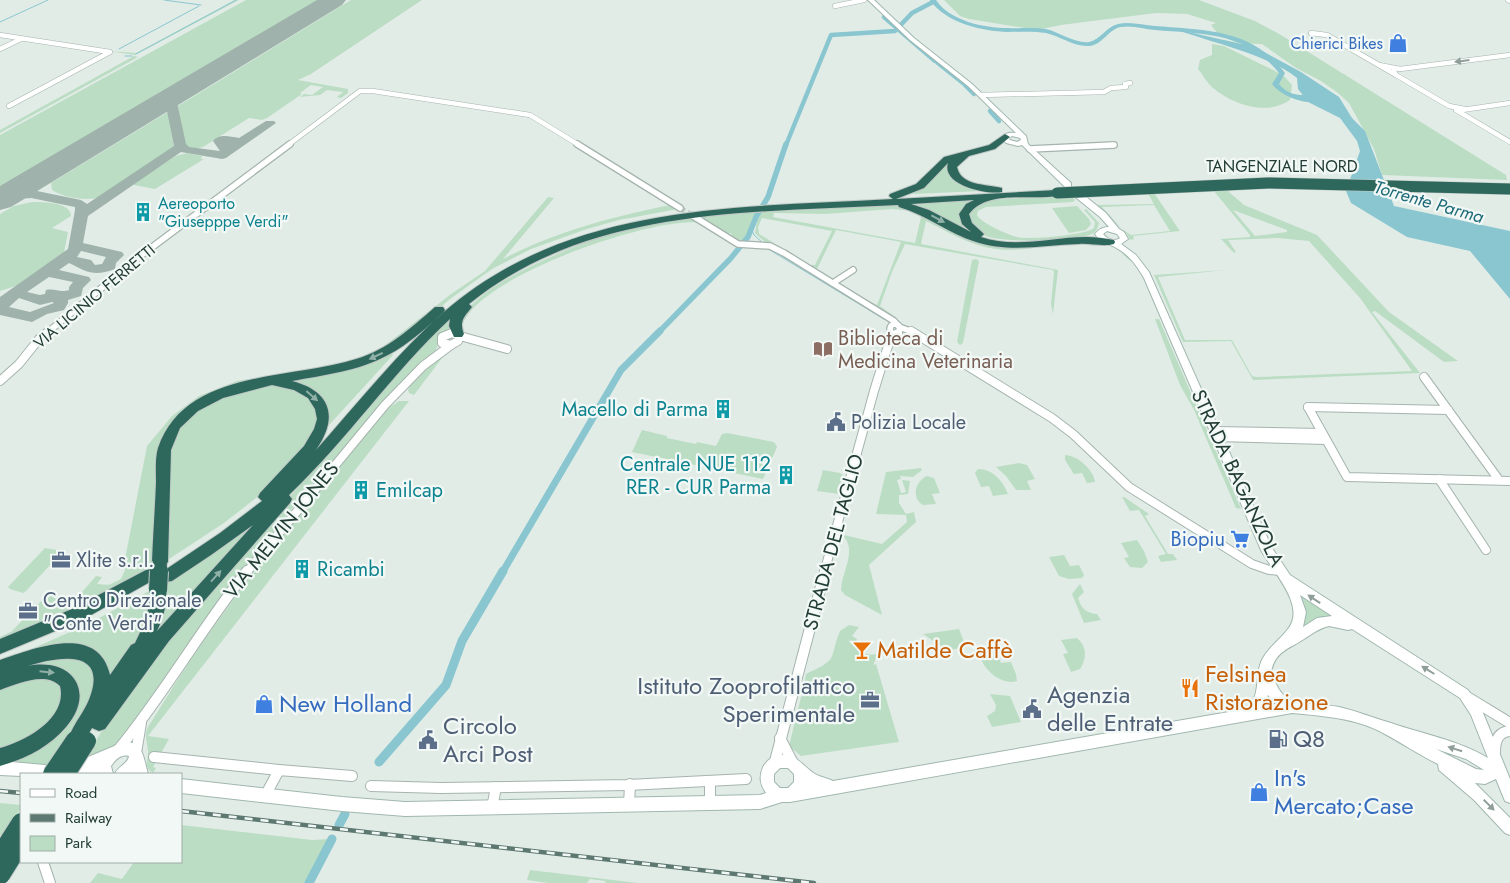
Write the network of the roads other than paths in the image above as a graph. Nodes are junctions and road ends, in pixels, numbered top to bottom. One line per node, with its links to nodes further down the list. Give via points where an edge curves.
1 (864, 0): 2 (street); 3 (street)
2 (871, 1): 13 (street)
3 (835, 6)
4 (1311, 33): 9 (street, via 1328,35)
5 (0, 36): 6 (street)
6 (21, 39): 7 (street); 15 (street, via 110,52)
7 (0, 49)
8 (1510, 55): 10 (street, one-way to 10)
9 (1379, 65): 10 (street); 11 (street)
10 (1400, 69): 11 (street, via 1393,71)
11 (1396, 75): 16 (street)
12 (1130, 83): 13 (street, via 1104,92)
13 (980, 96): 19 (street)
14 (1510, 103): 17 (street)
15 (9, 106)
16 (1447, 106): 17 (street); 18 (street)
17 (1465, 109): 18 (street, via 1462,111)
18 (1468, 117): 22 (street)
19 (1010, 125): 20 (street); 21 (street)
20 (1005, 136): 21 (street, via 1014,134); 23 (street, via 1007,141); 30 (highway, via 994,146 947,159 924,183 908,192)
21 (1024, 139): 23 (street); 25 (street)
22 (1510, 142)
23 (1015, 144): 25 (street); 28 (highway, via 961,157 952,165 953,173 964,182 982,188)
24 (1114, 145): 25 (street)
25 (1030, 149): 26 (street)
26 (1068, 186)
27 (1510, 187): 28 (highway, bridge, via 1283,183)
28 (1050, 191): 30 (highway); 31 (highway); 39 (highway, via 981,200 967,208 965,220 980,235 1008,242 1079,238)
29 (1077, 194): 33 (street, STRADA BAGANZOLA)
30 (825, 202): 32 (highway)
31 (858, 204): 32 (highway); 41 (highway, one-way to 41, via 913,207 973,237 994,243)
32 (791, 206): 35 (highway)
33 (1090, 206): 38 (street, STRADA BAGANZOLA); 39 (street, STRADA BAGANZOLA, via 1101,221)
34 (680, 208): 55 (street, VIA LICINIO FERRETTI, via 530,115 360,91 144,254 39,339)
35 (732, 209): 37 (highway); 45 (highway, via 666,213 593,230 534,253)
36 (693, 216): 44 (street, via 741,245 778,249)
37 (618, 228): 50 (highway, via 551,255 491,288 459,313 454,324); 58 (highway, via 540,255 478,290 436,325)
38 (1117, 231): 39 (street, via 1107,229); 40 (street, STRADA BAGANZOLA)
39 (1100, 232): 41 (street, STRADA BAGANZOLA, via 1100,237)
40 (1124, 239): 41 (street); 42 (street, STRADA BAGANZOLA)
41 (1110, 242): 42 (street, STRADA BAGANZOLA)
42 (1138, 261): 59 (street, STRADA BAGANZOLA)
43 (853, 270): 44 (street)
44 (833, 283): 46 (street)
45 (473, 288): 56 (highway, one-way to 56, via 446,304 402,343 373,358 338,370); 64 (highway, via 420,332 304,461)
46 (890, 319): 47 (street, STRADA DEL TAGLIO); 48 (street)
47 (890, 328): 48 (street); 51 (street, STRADA DEL TAGLIO)
48 (899, 331): 51 (street, STRADA DEL TAGLIO); 66 (street, via 915,334 1060,424 1125,483 1157,505 1252,564)
49 (440, 340): 50 (street, via 443,344); 50 (street, via 446,334); 53 (street, VIA MELVIN JONES)
50 (456, 340): 52 (street, via 480,342); 53 (street, VIA MELVIN JONES)
51 (888, 346): 85 (street, STRADA DEL TAGLIO)
52 (507, 350)
53 (435, 354): 79 (street, VIA MELVIN JONES, via 383,407 284,524 209,622)
54 (1424, 377): 57 (street)
55 (0, 381)
56 (249, 385): 64 (highway, one-way to 64, via 278,383 298,387 315,397 323,412 321,429 314,442); 67 (highway, via 204,402 182,419 169,437 164,458)
57 (1448, 410): 60 (street, via 1308,407); 62 (street)
58 (358, 412): 67 (highway, via 309,466 269,503 220,541); 80 (highway, one-way to 58, via 163,636 349,427)
59 (1216, 434): 60 (street); 66 (street, STRADA BAGANZOLA, via 1267,550)
60 (1324, 437): 61 (street, via 1347,477)
61 (1439, 479): 62 (street); 65 (street)
62 (1499, 480): 63 (street)
63 (1510, 481)
64 (264, 497): 67 (highway)
65 (1486, 550)
66 (1282, 574): 69 (street, STRADA BAGANZOLA, one-way to 66, via 1316,600); 70 (street, via 1300,613 1295,630)
67 (159, 576): 68 (highway, via 155,616); 71 (highway); 72 (highway, via 83,620)
68 (146, 638): 80 (highway); 84 (highway)
69 (1385, 643): 70 (street, via 1345,624 1328,620 1317,622 1300,637); 76 (street, STRADA BAGANZOLA, one-way to 69)
70 (1283, 644): 74 (street, via 1270,657)
71 (0, 648)
72 (0, 656)
73 (0, 668): 84 (highway, via 61,650 79,652 93,659 101,672 101,690)
74 (1265, 671): 77 (street, via 1278,698); 78 (street, via 1259,706)
75 (0, 682): 89 (highway, one-way to 89, via 33,672 49,672 64,678 70,694 67,710 50,732 22,751)
76 (1468, 698): 81 (street, STRADA BAGANZOLA); 92 (street, STRADA BAGANZOLA)
77 (1297, 707): 78 (street); 82 (street, via 1341,713)
78 (1246, 714): 109 (street)
79 (144, 719): 87 (street, VIA MELVIN JONES); 88 (street, VIA MELVIN JONES)
80 (99, 723): 84 (highway)
81 (1510, 723)
82 (1387, 728): 86 (street); 92 (street, one-way to 82)
83 (1510, 731): 92 (street, via 1498,735)
84 (81, 737): 96 (highway, bridge); 97 (highway, bridge)
85 (780, 738): 91 (street, STRADA DEL TAGLIO); 93 (street)
86 (1426, 751): 92 (street, via 1475,776 1485,777); 119 (street, one-way to 119, via 1479,795)
87 (114, 753): 88 (street, via 129,748); 96 (street); 99 (street, via 104,765)
88 (136, 756): 100 (street, via 132,766); 101 (street)
89 (0, 757)
90 (154, 757): 95 (street)
91 (774, 765): 93 (street, via 781,762); 104 (street)
92 (1496, 765): 113 (street, STRADA BAGANZOLA)
93 (796, 767): 109 (street, via 812,780); 111 (street, via 802,777 801,784 796,791)
94 (0, 768): 97 (street)
95 (279, 770): 102 (street); 112 (street)
96 (73, 772): 98 (street)
97 (49, 773)
98 (86, 773)
99 (105, 773)
100 (123, 773)
101 (141, 773)
102 (352, 776)
103 (746, 780): 105 (street)
104 (767, 780): 111 (street, via 774,792); 114 (street, via 756,798)
105 (710, 782): 106 (street); 115 (street)
106 (630, 784): 110 (street); 116 (street)
107 (182, 786): 112 (street)
108 (372, 786): 110 (street)
109 (831, 786): 111 (street)
110 (496, 787): 117 (street)
111 (786, 795): 114 (street, via 760,802)
112 (265, 796): 117 (street, via 387,808)
113 (1510, 796)
114 (743, 802): 115 (street)
115 (710, 804): 116 (street)
116 (629, 806): 117 (street)
117 (492, 808)
118 (20, 824): 122 (highway, bridge)
119 (1510, 828)
120 (20, 845): 122 (highway, bridge)
121 (43, 863): 123 (street)
122 (0, 869)
123 (50, 883)

